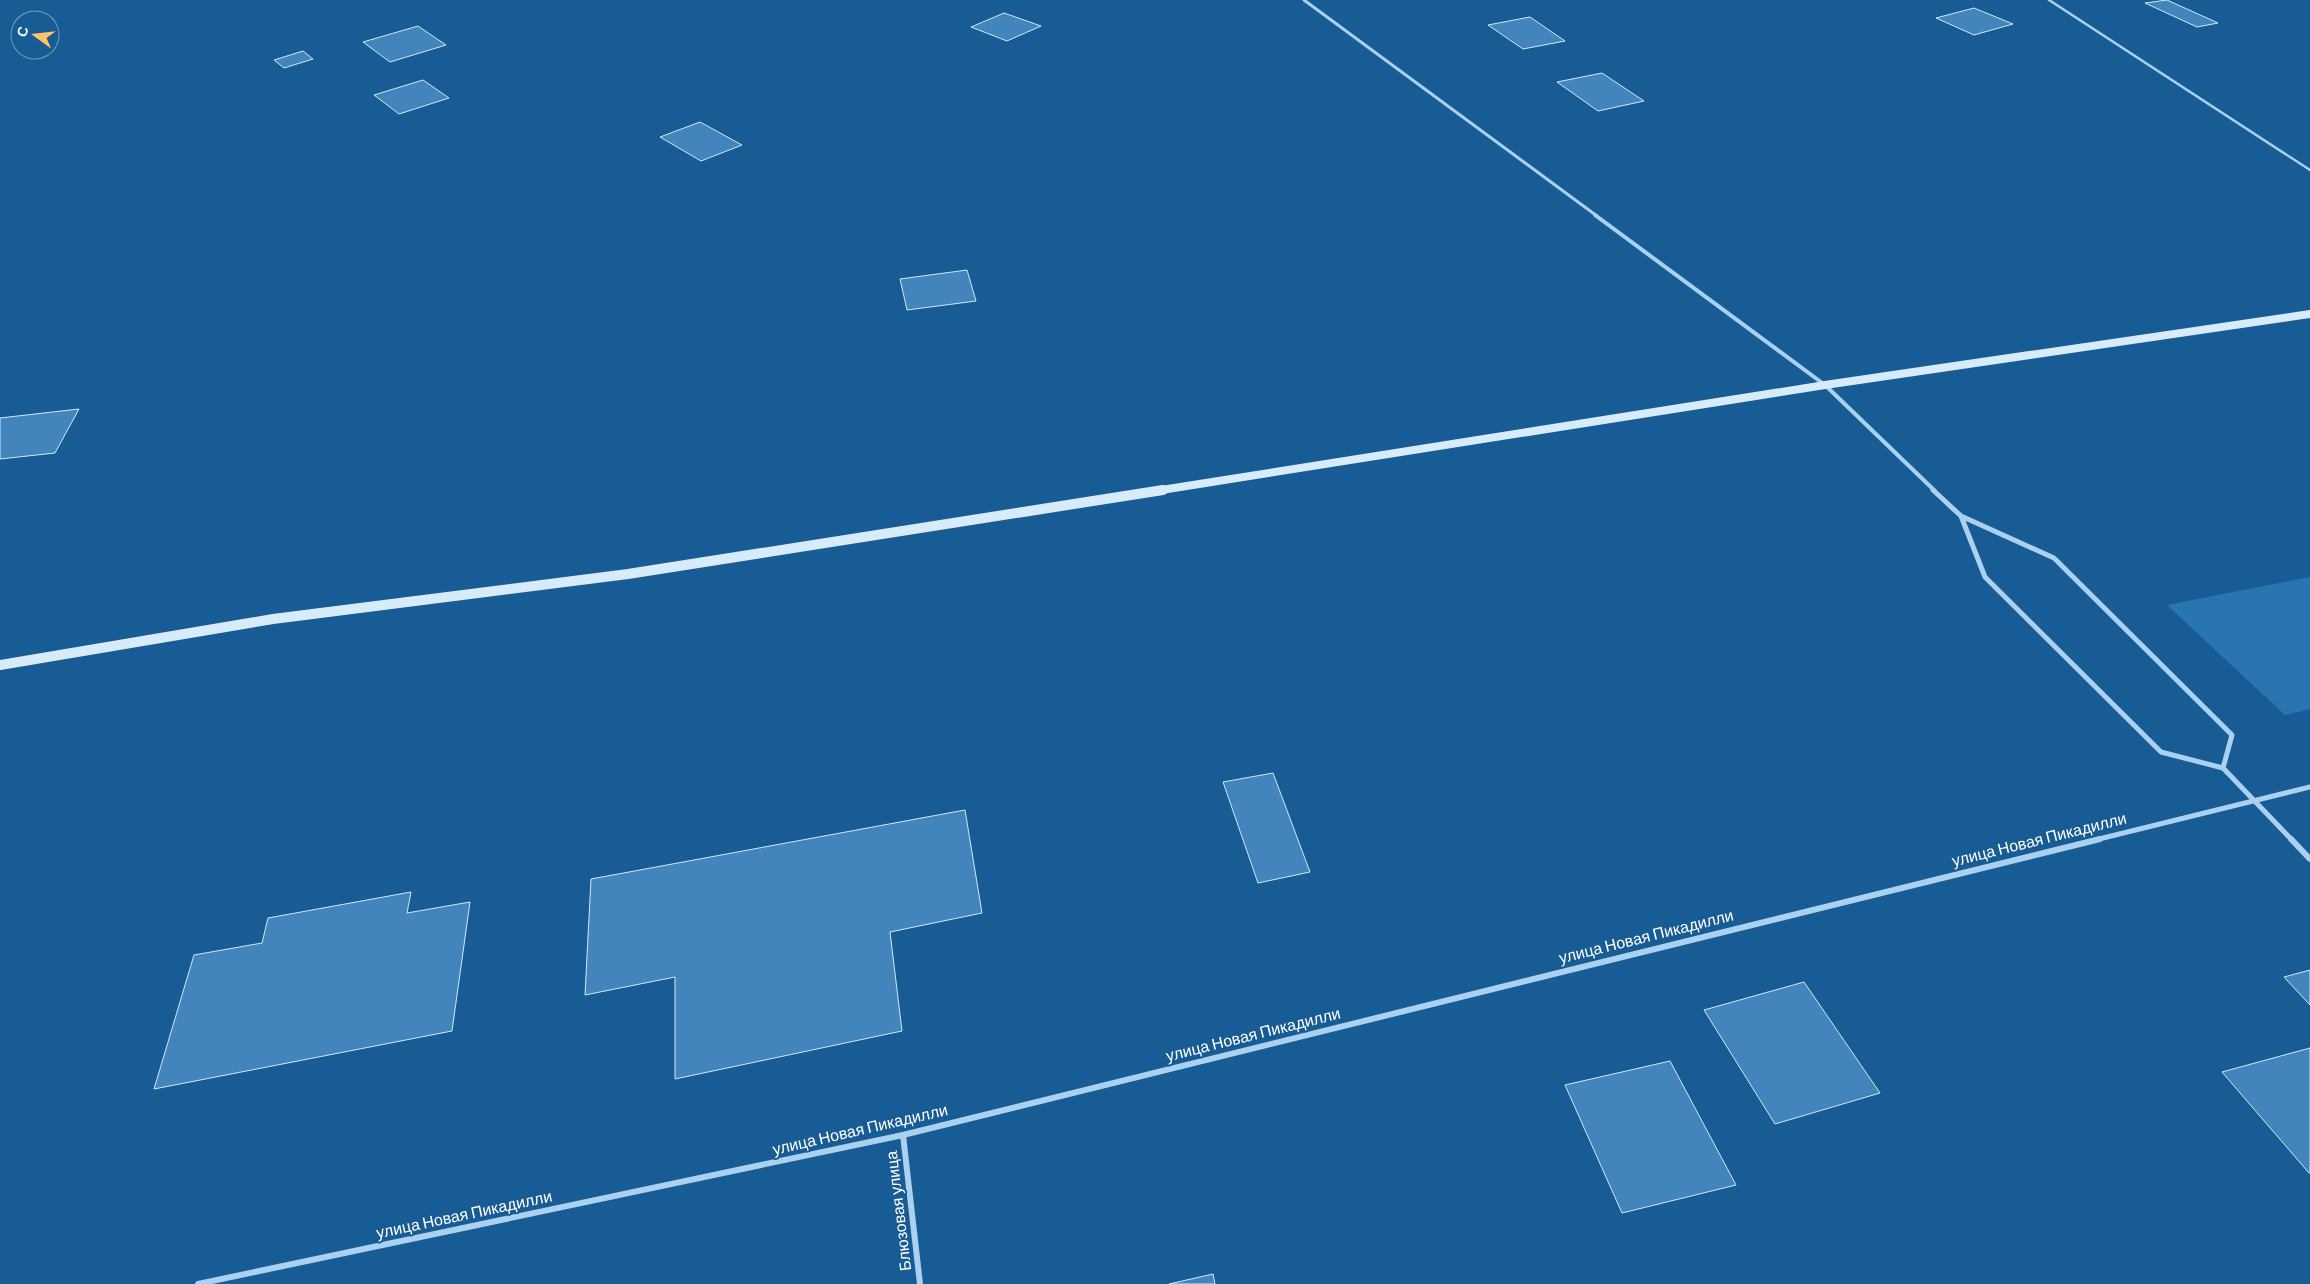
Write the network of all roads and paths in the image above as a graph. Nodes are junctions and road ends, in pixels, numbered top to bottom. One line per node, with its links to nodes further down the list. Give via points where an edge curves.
1 (1304, 0): 5 (street)
2 (2049, 0): 3 (lane)
3 (2310, 170)
4 (2310, 314): 5 (street)
5 (1825, 385): 6 (street); 7 (street, via 638,572 273,619)
6 (1961, 516): 8 (street, via 1986,577 2161,752); 8 (street, via 2054,558 2232,735)
7 (0, 665)
8 (2223, 768): 10 (street)
9 (2310, 787): 10 (street, улица Новая Пикадилли)
10 (2252, 801): 11 (street); 12 (street, улица Новая Пикадилли)
11 (2310, 860)
12 (903, 1135): 13 (street, улица Новая Пикадилли); 14 (street, Блюзовая улица)
13 (198, 1284)
14 (920, 1284)

